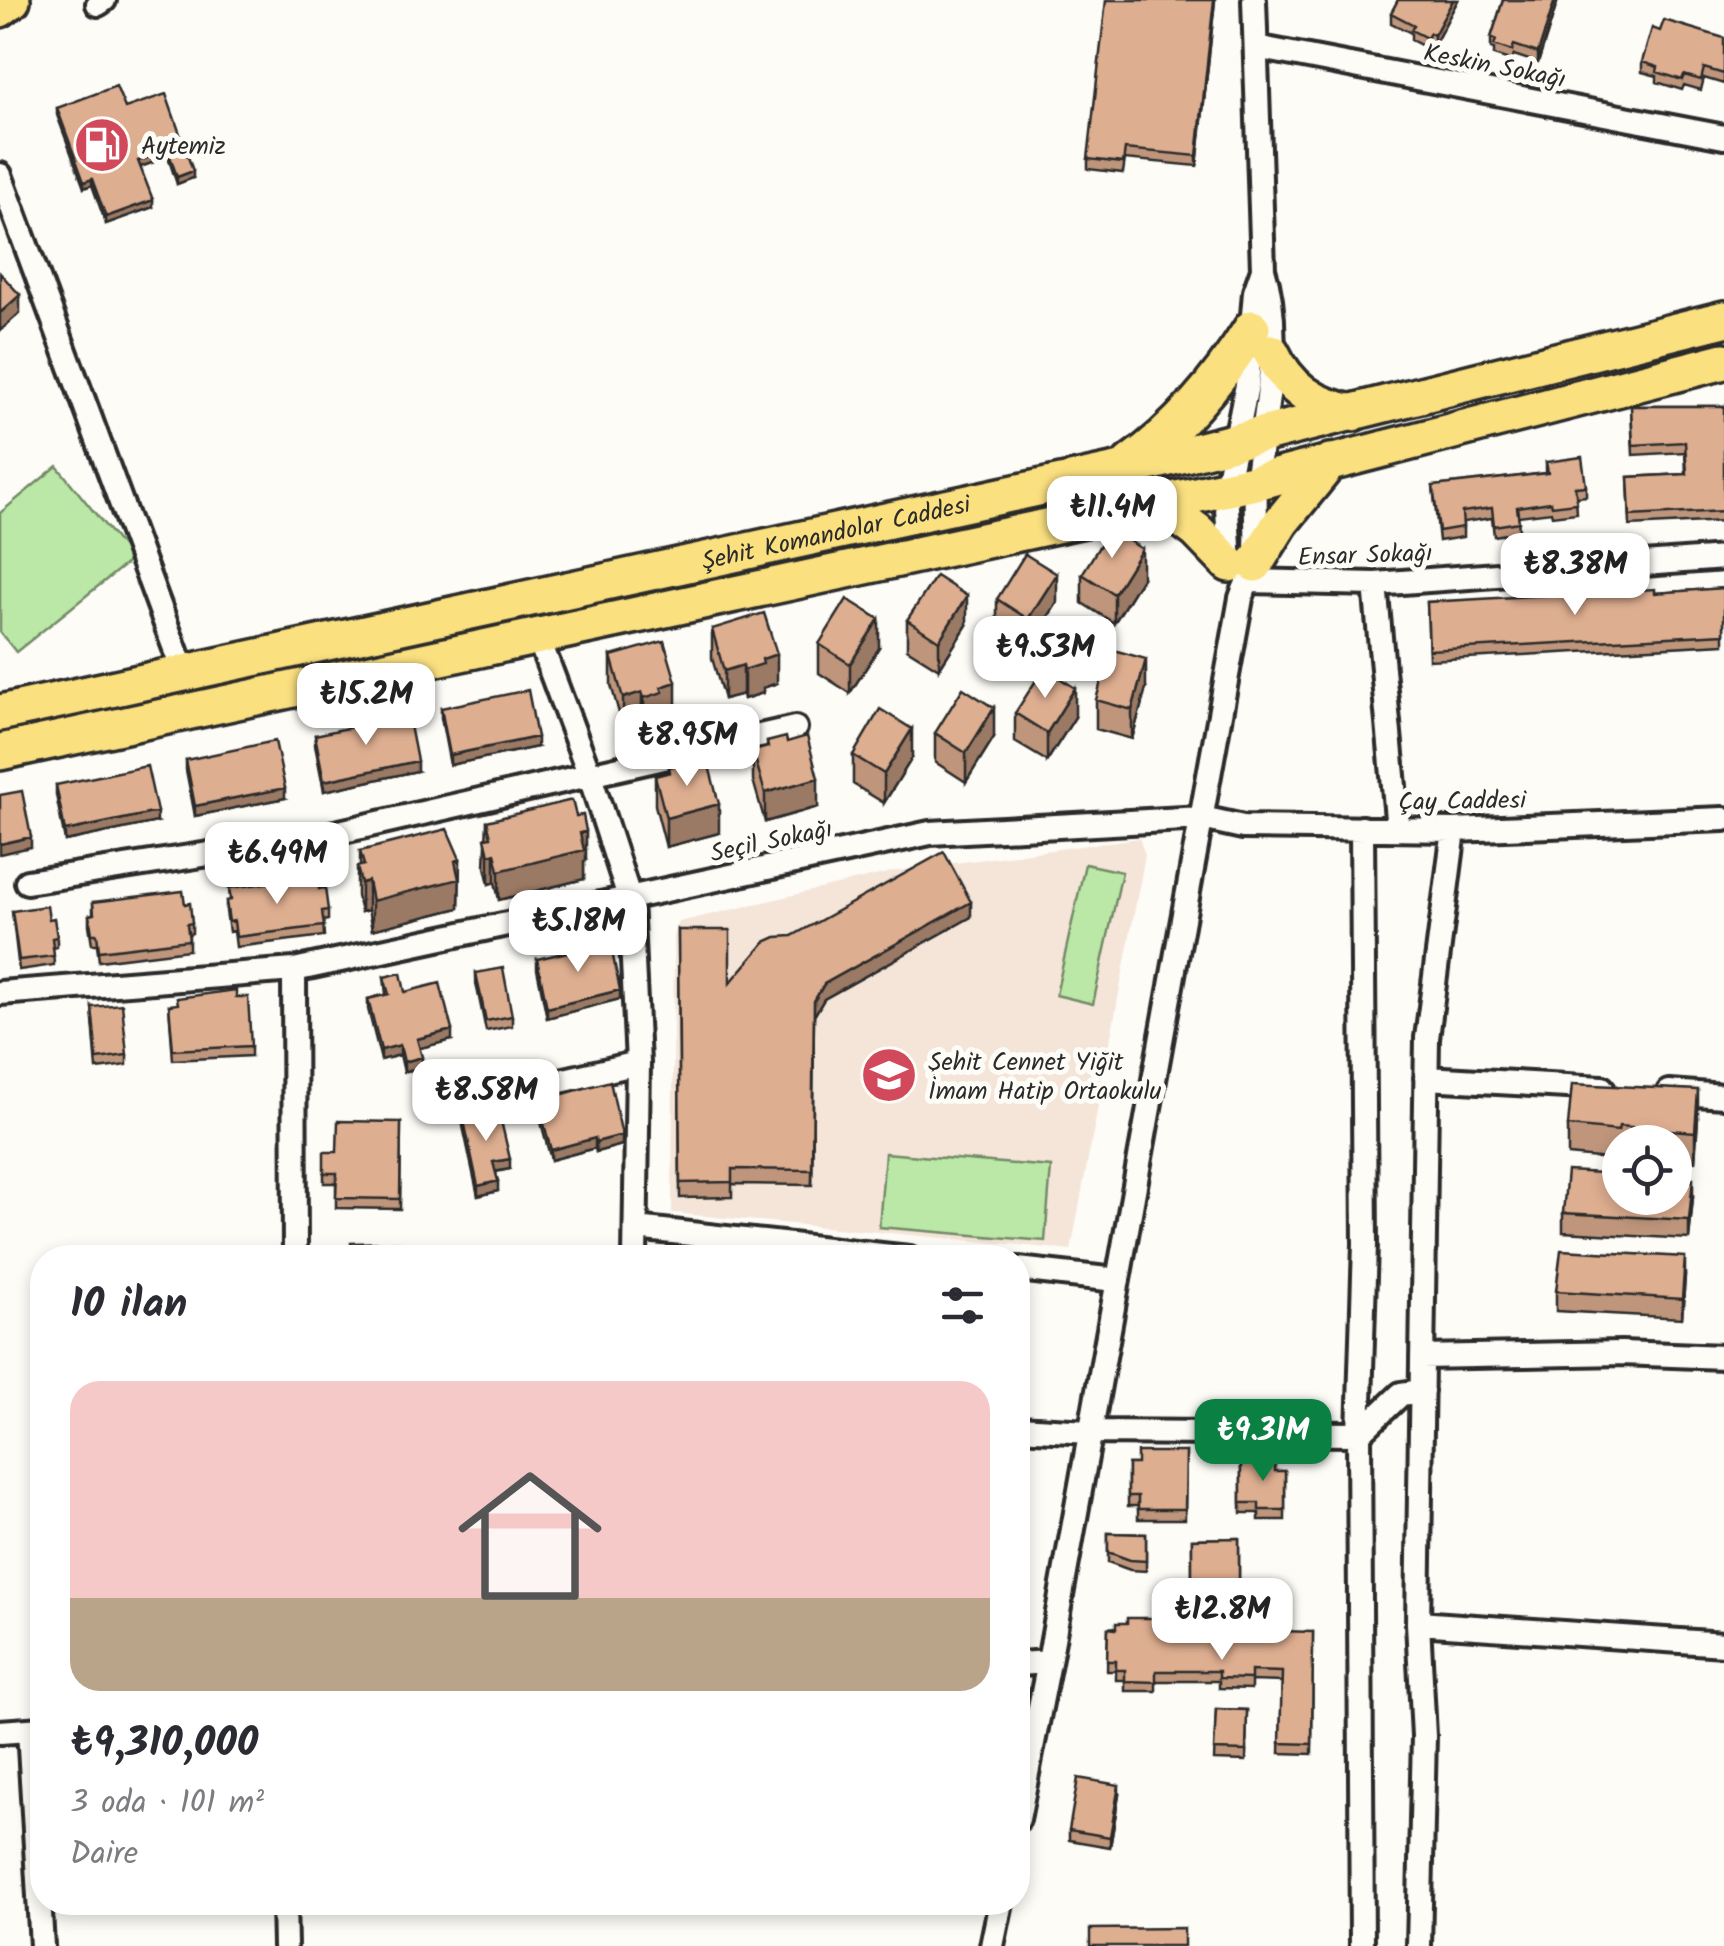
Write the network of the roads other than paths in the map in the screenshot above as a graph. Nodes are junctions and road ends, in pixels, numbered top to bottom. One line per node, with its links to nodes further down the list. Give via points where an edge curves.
1 (12, 0): 3 (main road)
2 (1254, 0): 4 (street)
3 (0, 9)
4 (1256, 47): 5 (street, Keskin Sokağı); 8 (street, via 1262,268 1255,292)
5 (1724, 136)
6 (0, 176): 20 (street)
7 (1724, 319): 10 (main road, Şehit Komandolar Caddesi)
8 (1262, 340): 10 (main road, via 1298,392); 11 (street, via 1270,392); 13 (main road, via 1233,358 1191,410)
9 (1724, 361): 12 (main road, Şehit Komandolar Caddesi)
10 (1354, 413): 11 (main road, Şehit Komandolar Caddesi)
11 (1250, 440): 13 (main road, Şehit Komandolar Caddesi); 14 (street)
12 (1330, 462): 14 (main road, Şehit Komandolar Caddesi); 17 (main road)
13 (1121, 470): 20 (main road, Şehit Komandolar Caddesi)
14 (1241, 485): 15 (main road, Şehit Komandolar Caddesi); 17 (street)
15 (1158, 502): 17 (main road); 19 (main road, Şehit Komandolar Caddesi)
16 (1724, 558): 18 (street, Ensar Sokağı)
17 (1243, 577): 18 (street, Ensar Sokağı); 25 (street)
18 (1375, 584): 28 (street)
19 (537, 634): 23 (main road, Şehit Komandolar Caddesi); 24 (street)
20 (184, 673): 21 (main road, Şehit Komandolar Caddesi)
21 (0, 714)
22 (795, 728): 24 (street)
23 (0, 752)
24 (589, 773): 30 (street, via 313,838); 31 (street)
25 (1202, 818): 27 (street, Çay Caddesi, via 1243,827); 31 (street, Seçil Sokağı, via 930,834); 43 (street)
26 (1724, 819): 29 (street, Çay Caddesi)
27 (1362, 828): 28 (street, Çay Caddesi); 49 (street)
28 (1398, 828): 29 (street, Çay Caddesi)
29 (1454, 830): 35 (street)
30 (28, 882)
31 (630, 900): 32 (street, Seçil Sokağı); 34 (street)
32 (294, 970): 33 (street, Seçil Sokağı); 39 (street)
33 (0, 993)
34 (638, 1063): 37 (street); 38 (street)
35 (1426, 1078): 36 (street); 44 (street)
36 (1724, 1096)
37 (448, 1107)
38 (636, 1228): 40 (street); 41 (street)
39 (295, 1245)
40 (636, 1245)
41 (791, 1245)
42 (1030, 1270): 43 (street)
43 (1116, 1280): 48 (street)
44 (1422, 1357): 45 (street); 46 (street)
45 (1724, 1357)
46 (1422, 1391): 49 (street, via 1401,1394); 50 (street)
47 (1030, 1429): 48 (street)
48 (1089, 1432): 49 (street); 52 (street)
49 (1360, 1434): 63 (street)
50 (1418, 1623): 51 (street); 64 (street, via 1424,1736)
51 (1724, 1644)
52 (1049, 1662): 53 (street); 56 (street)
53 (1030, 1663)
54 (30, 1730): 55 (street)
55 (0, 1732)
56 (1030, 1758)
57 (37, 1915): 60 (street)
58 (284, 1915): 61 (street)
59 (998, 1915): 62 (street)
60 (37, 1945)
61 (285, 1946)
62 (992, 1946)
63 (1362, 1946)
64 (1418, 1946)

